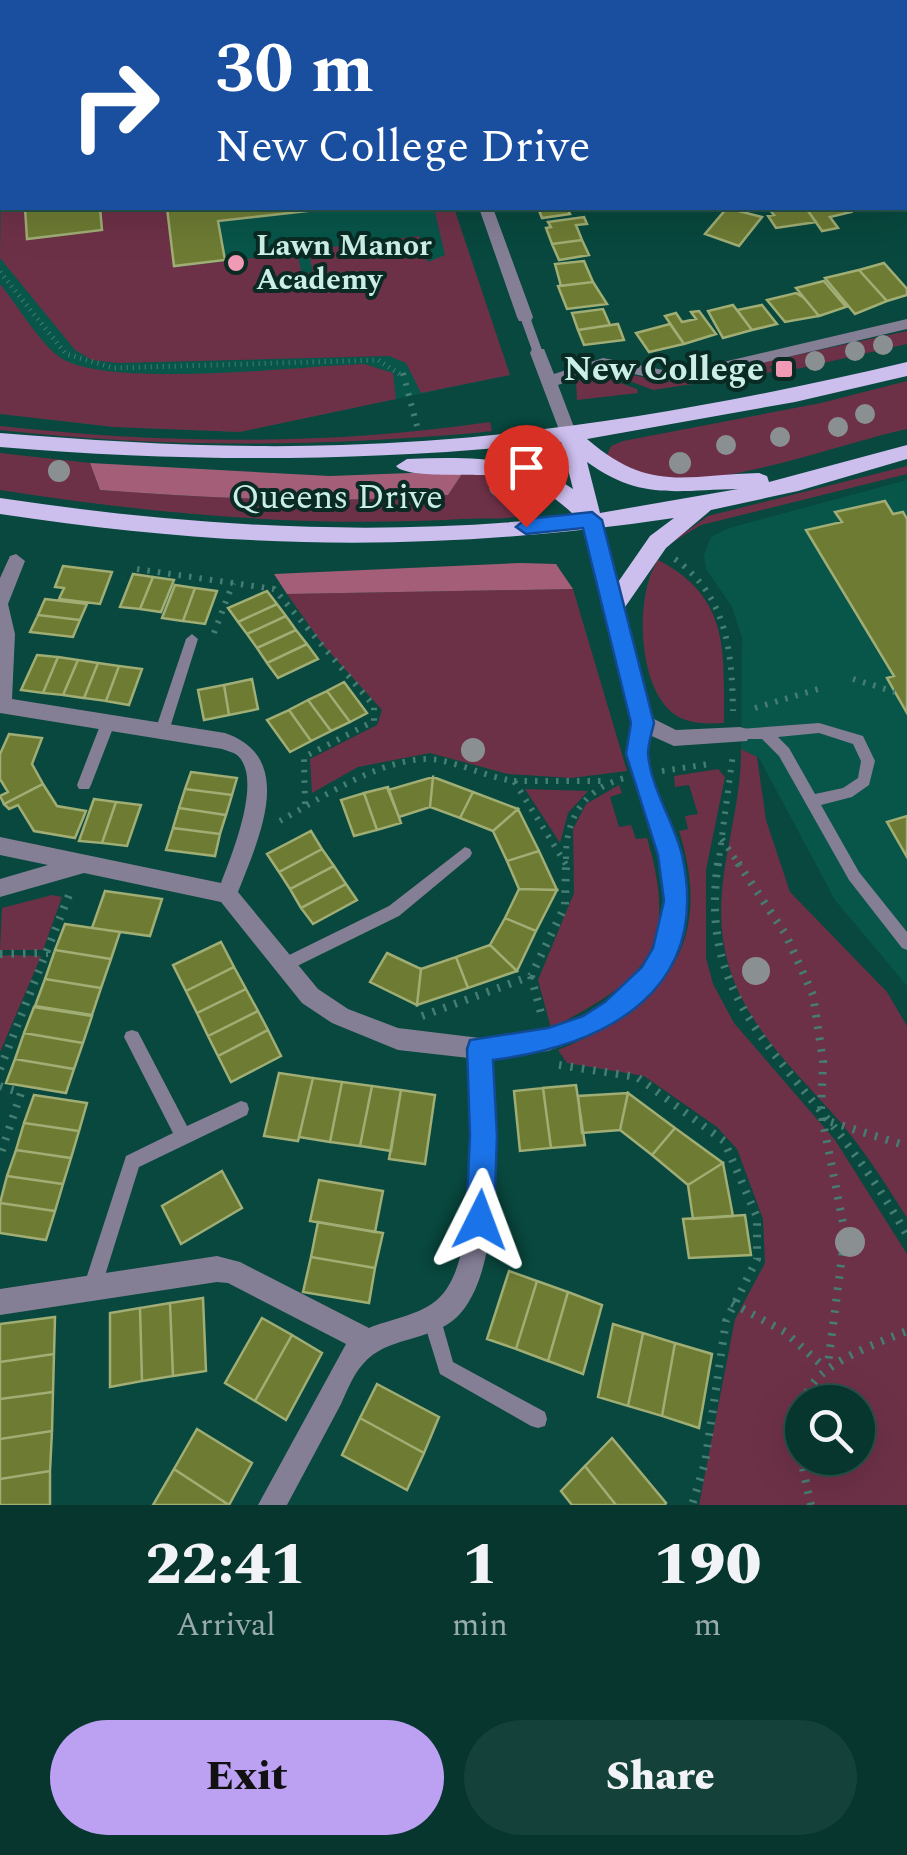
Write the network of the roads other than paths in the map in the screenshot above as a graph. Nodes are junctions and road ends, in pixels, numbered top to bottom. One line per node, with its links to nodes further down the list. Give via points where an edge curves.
1 (487, 210): 2 (street)
2 (525, 317): 4 (lane)
3 (907, 324): 6 (street, via 706,371 668,376 603,363)
4 (538, 353): 6 (street)
5 (907, 369): 7 (main road, Queens Drive, via 741,408)
6 (549, 382): 7 (street)
7 (569, 435): 10 (main road, Queens Drive); 11 (main road, via 610,472 639,483); 14 (main road)
8 (0, 440): 10 (main road, Queens Drive, via 203,456)
9 (907, 452): 11 (main road, Queens Drive)
10 (322, 456): 14 (main road, via 504,468 562,489)
11 (799, 482): 12 (main road, Queens Drive)
12 (716, 501): 14 (main road, Queens Drive); 17 (main road, via 653,548)
13 (0, 506): 14 (main road, Queens Drive, via 133,525 280,535 416,536)
14 (592, 520): 17 (street)
15 (16, 561): 16 (street)
16 (0, 604): 19 (street, via 6,634)
17 (614, 604): 20 (street)
18 (192, 639): 24 (lane)
19 (1, 705): 21 (street)
20 (642, 723): 22 (street, via 674,738); 36 (lane, via 637,754 674,875 673,926 665,951 632,996)
21 (108, 724): 24 (street); 25 (lane)
22 (735, 730): 23 (lane)
23 (764, 732): 26 (lane, via 780,746); 26 (lane, via 830,729 862,744 868,770 860,786)
24 (161, 734): 31 (street, via 236,743 257,761 255,803)
25 (84, 786)
26 (810, 801): 32 (lane, via 854,876)
27 (0, 846): 29 (street)
28 (466, 853): 33 (lane, via 394,912)
29 (80, 866): 30 (street); 31 (street)
30 (0, 888)
31 (228, 894): 33 (street)
32 (907, 943)
33 (282, 966): 35 (street, via 310,996 361,1026 398,1039)
34 (132, 1037): 38 (lane)
35 (480, 1049): 36 (street); 41 (street, via 480,1220 454,1303)
36 (550, 1052)
37 (241, 1109): 38 (lane)
38 (184, 1136): 39 (lane, via 132,1162)
39 (92, 1284): 40 (street); 42 (street, via 231,1271)
40 (0, 1302)
41 (431, 1316): 42 (street); 43 (lane, via 446,1368)
42 (366, 1341): 44 (street, via 339,1374)
43 (538, 1418)
44 (272, 1505)

